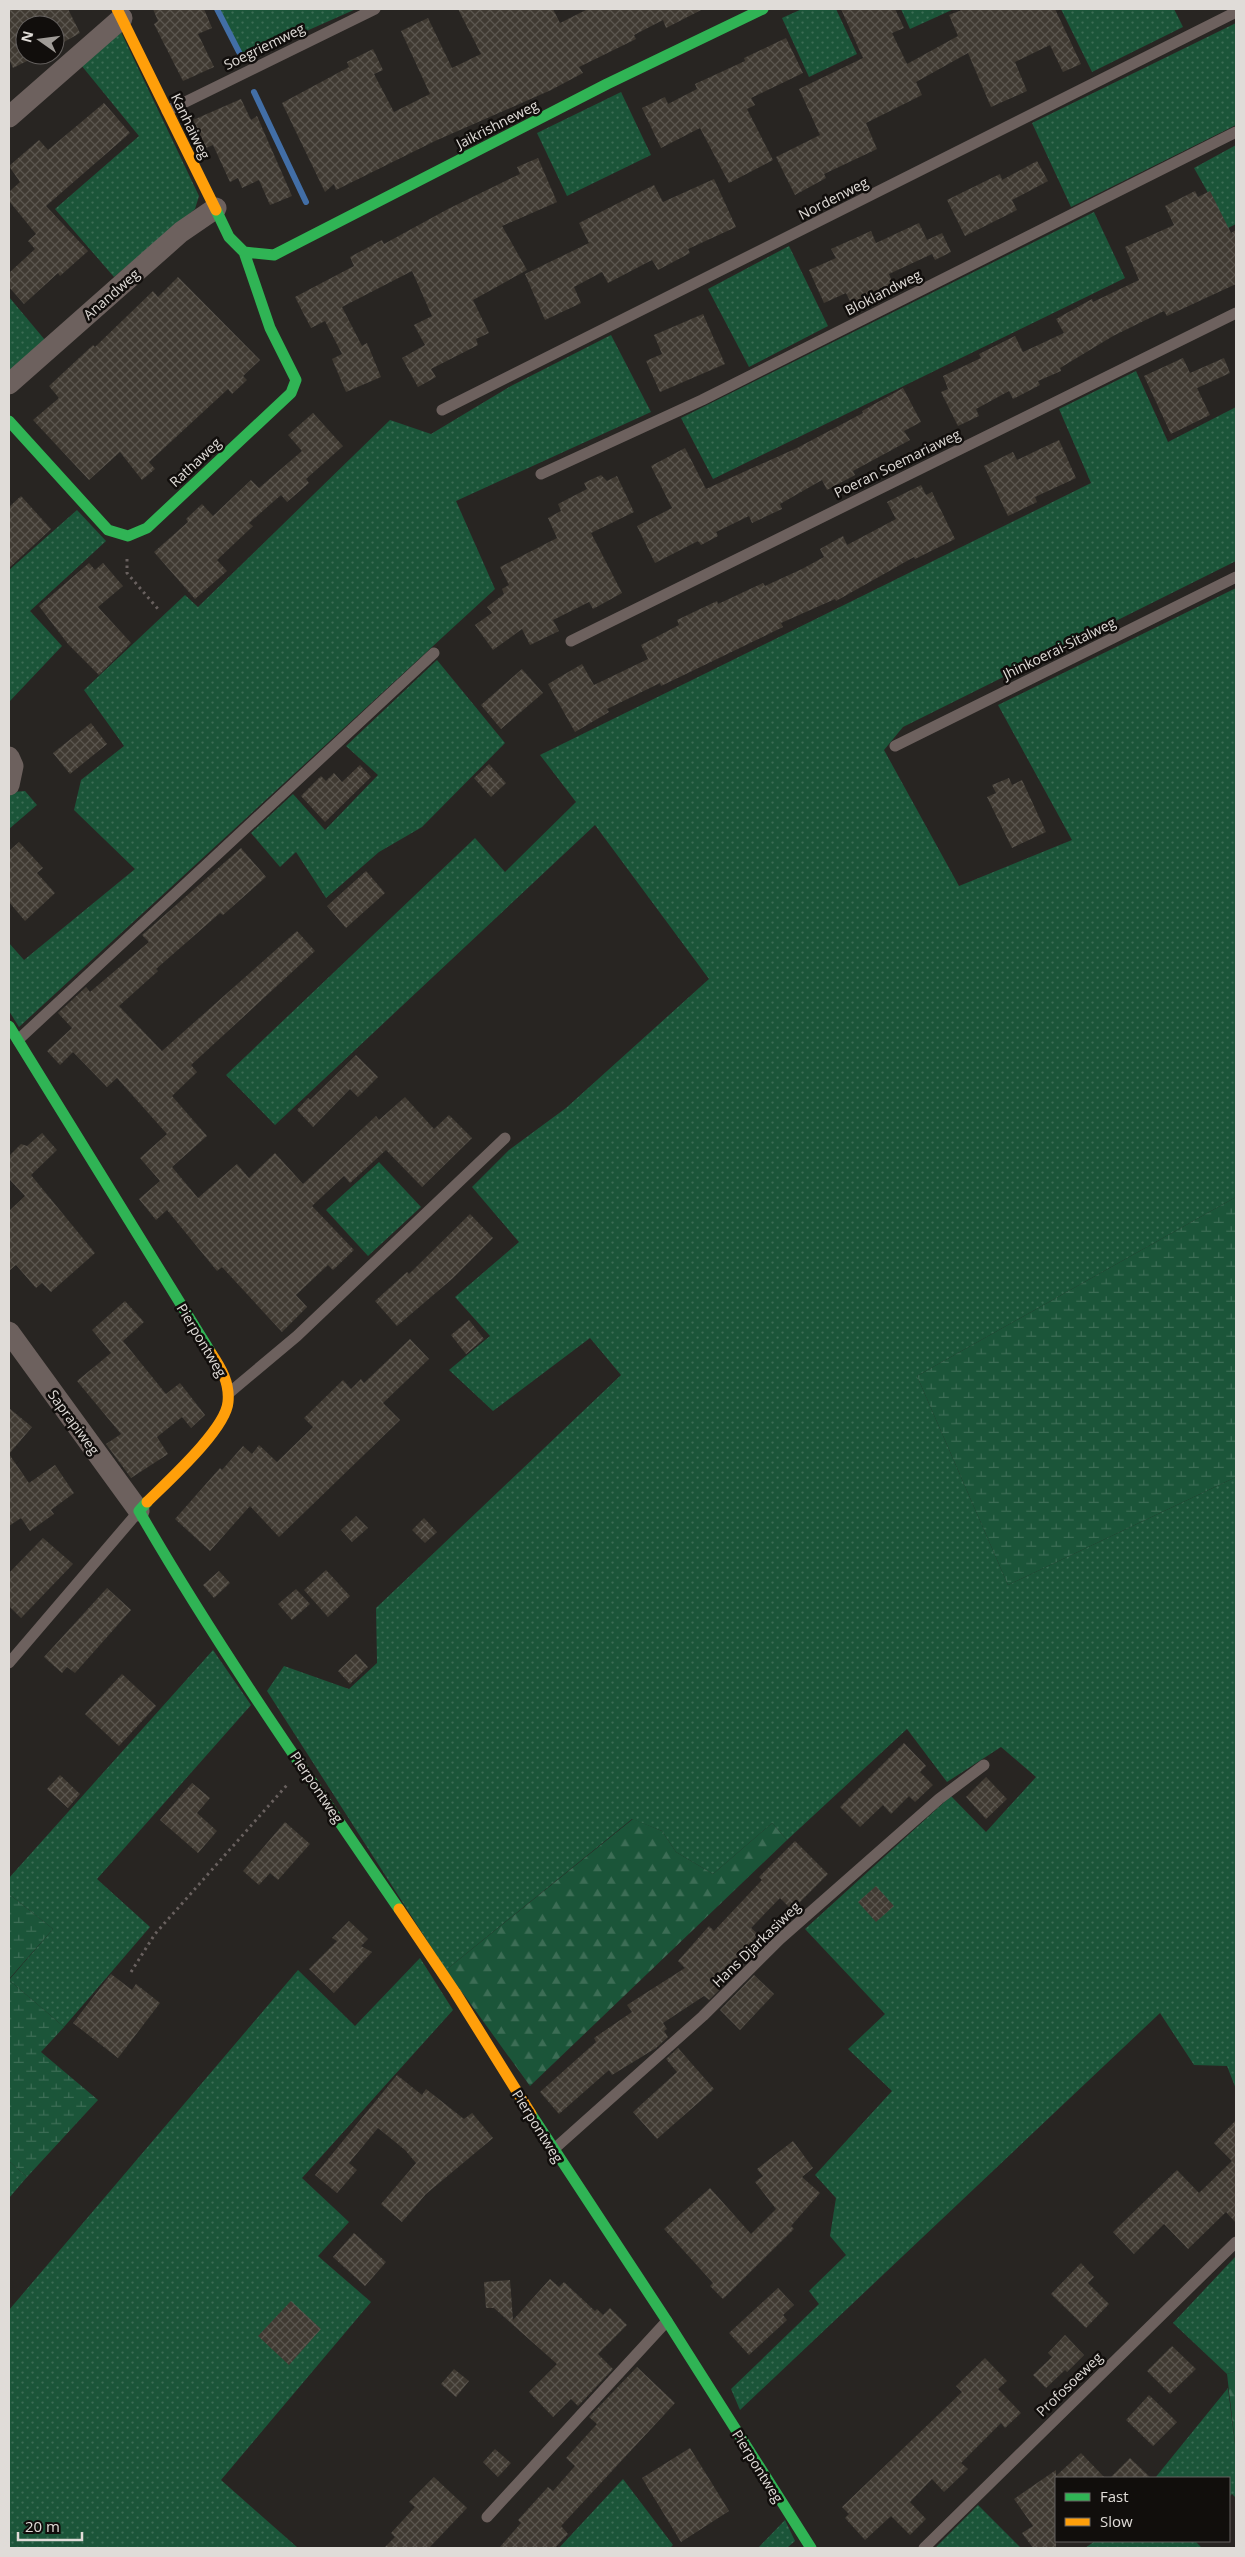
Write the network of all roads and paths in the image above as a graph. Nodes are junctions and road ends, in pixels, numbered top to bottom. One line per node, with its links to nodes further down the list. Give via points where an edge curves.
1 (375, 9): 5 (lane, Soegriemweg)
2 (763, 9): 9 (street, Jaikrishneweg, via 607,84 274,255)
3 (1236, 12): 12 (lane, Nordenweg)
4 (120, 13): 5 (street, Kanhaiweg); 6 (street)
5 (167, 110): 8 (street, Kanhaiweg)
6 (9, 117)
7 (1236, 132): 14 (lane, Bloklandweg, via 702,400)
8 (216, 208): 9 (street, Kanhaiweg, via 229,237); 11 (street, Anandweg, via 181,232)
9 (244, 252): 15 (street, Rathaweg, via 270,328 296,380 291,393 147,528)
10 (1236, 313): 18 (lane, Poeran Soemariaweg)
11 (9, 384)
12 (442, 410)
13 (9, 421): 15 (street, via 108,530)
14 (541, 474)
15 (128, 536): 17 (path, via 127,573)
16 (1236, 577): 20 (lane, Jhinkoerai-Sitalweg)
17 (158, 609)
18 (571, 641)
19 (434, 653): 24 (lane)
20 (895, 746)
21 (9, 757): 22 (street, via 13,766)
22 (9, 785)
23 (9, 1026): 24 (street, Pierpontweg)
24 (18, 1040): 27 (street, Pierpontweg, via 225,1375)
25 (505, 1138): 27 (lane, via 297,1336)
26 (9, 1332): 28 (street, Saprapiweg)
27 (229, 1393): 28 (street, Pierpontweg, via 227,1409 216,1428)
28 (139, 1511): 29 (lane); 31 (street, Pierpontweg)
29 (9, 1663)
30 (984, 1765): 33 (lane, Hans Djarkasiweg, via 939,1799 780,1939 703,2016)
31 (307, 1774): 32 (path, via 283,1787 155,1934); 33 (street, Pierpontweg, via 455,1992)
32 (131, 1972)
33 (553, 2150): 35 (street, Pierpontweg)
34 (1236, 2242): 38 (lane, Profosoeweg)
35 (667, 2321): 36 (lane); 37 (street, Pierpontweg)
36 (487, 2518)
37 (811, 2548)
38 (924, 2548)

